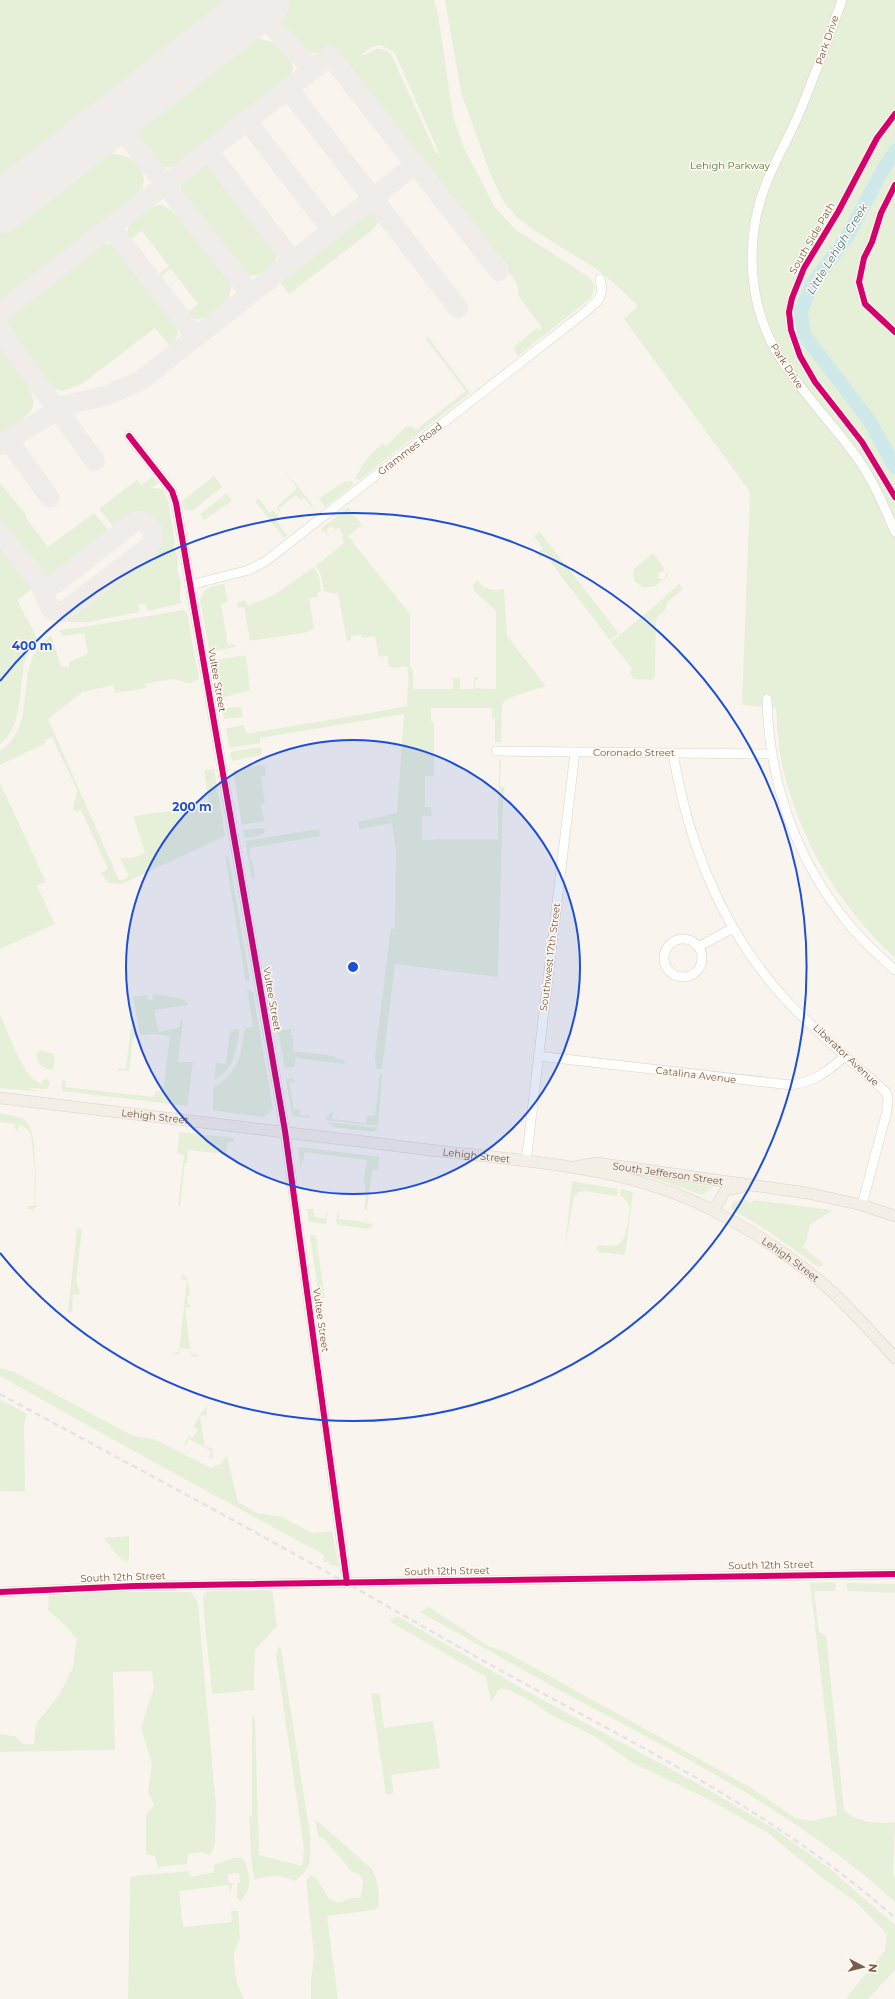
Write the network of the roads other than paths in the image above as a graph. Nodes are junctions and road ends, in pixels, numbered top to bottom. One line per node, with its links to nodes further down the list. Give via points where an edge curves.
1 (842, 0): 4 (street, Park Drive, via 817,71 761,198 753,238 753,278 761,318 778,355 858,459 881,498)
2 (600, 279): 5 (street, Grammes Road, via 603,291 599,300 266,562 244,572)
3 (129, 436): 5 (street, Vultee Street, via 174,497)
4 (895, 532)
5 (190, 585): 18 (street, Vultee Street)
6 (767, 699): 10 (street)
7 (496, 751): 8 (street, Coronado Street)
8 (575, 752): 9 (street, Coronado Street); 14 (street, Southwest 17th Street)
9 (673, 753): 10 (street, Coronado Street); 11 (street, Liberator Avenue, via 685,814 694,843)
10 (771, 754): 13 (street, via 786,812 814,876 853,929)
11 (733, 928): 12 (street); 15 (street, Liberator Avenue, via 786,1000)
12 (698, 947): 12 (street, via 683,939 672,943 664,958 668,969 678,976 691,975 701,960)
13 (895, 970)
14 (538, 1056): 15 (street, Catalina Avenue, via 791,1085 819,1077); 19 (street, Southwest 17th Street)
15 (845, 1056): 16 (street, Liberator Avenue)
16 (890, 1091): 22 (street, Liberator Avenue)
17 (0, 1098): 18 (main road, Lehigh Street)
18 (285, 1131): 19 (main road, Lehigh Street); 27 (street, Vultee Street)
19 (526, 1162): 20 (main road, Lehigh Street)
20 (573, 1168): 21 (main road, South Jefferson Street, via 597,1163); 23 (main road, Lehigh Street, via 641,1182)
21 (764, 1187): 22 (main road, South Jefferson Street, via 807,1192); 23 (main road, South Jefferson Street, via 737,1187 726,1190)
22 (862, 1205): 24 (main road, South Jefferson Street)
23 (713, 1210): 25 (main road, Lehigh Street, via 804,1268 848,1308)
24 (895, 1216)
25 (895, 1358)
26 (895, 1574): 27 (street, South 12th Street)
27 (347, 1583): 28 (street, South 12th Street, via 135,1586)
28 (0, 1592)

